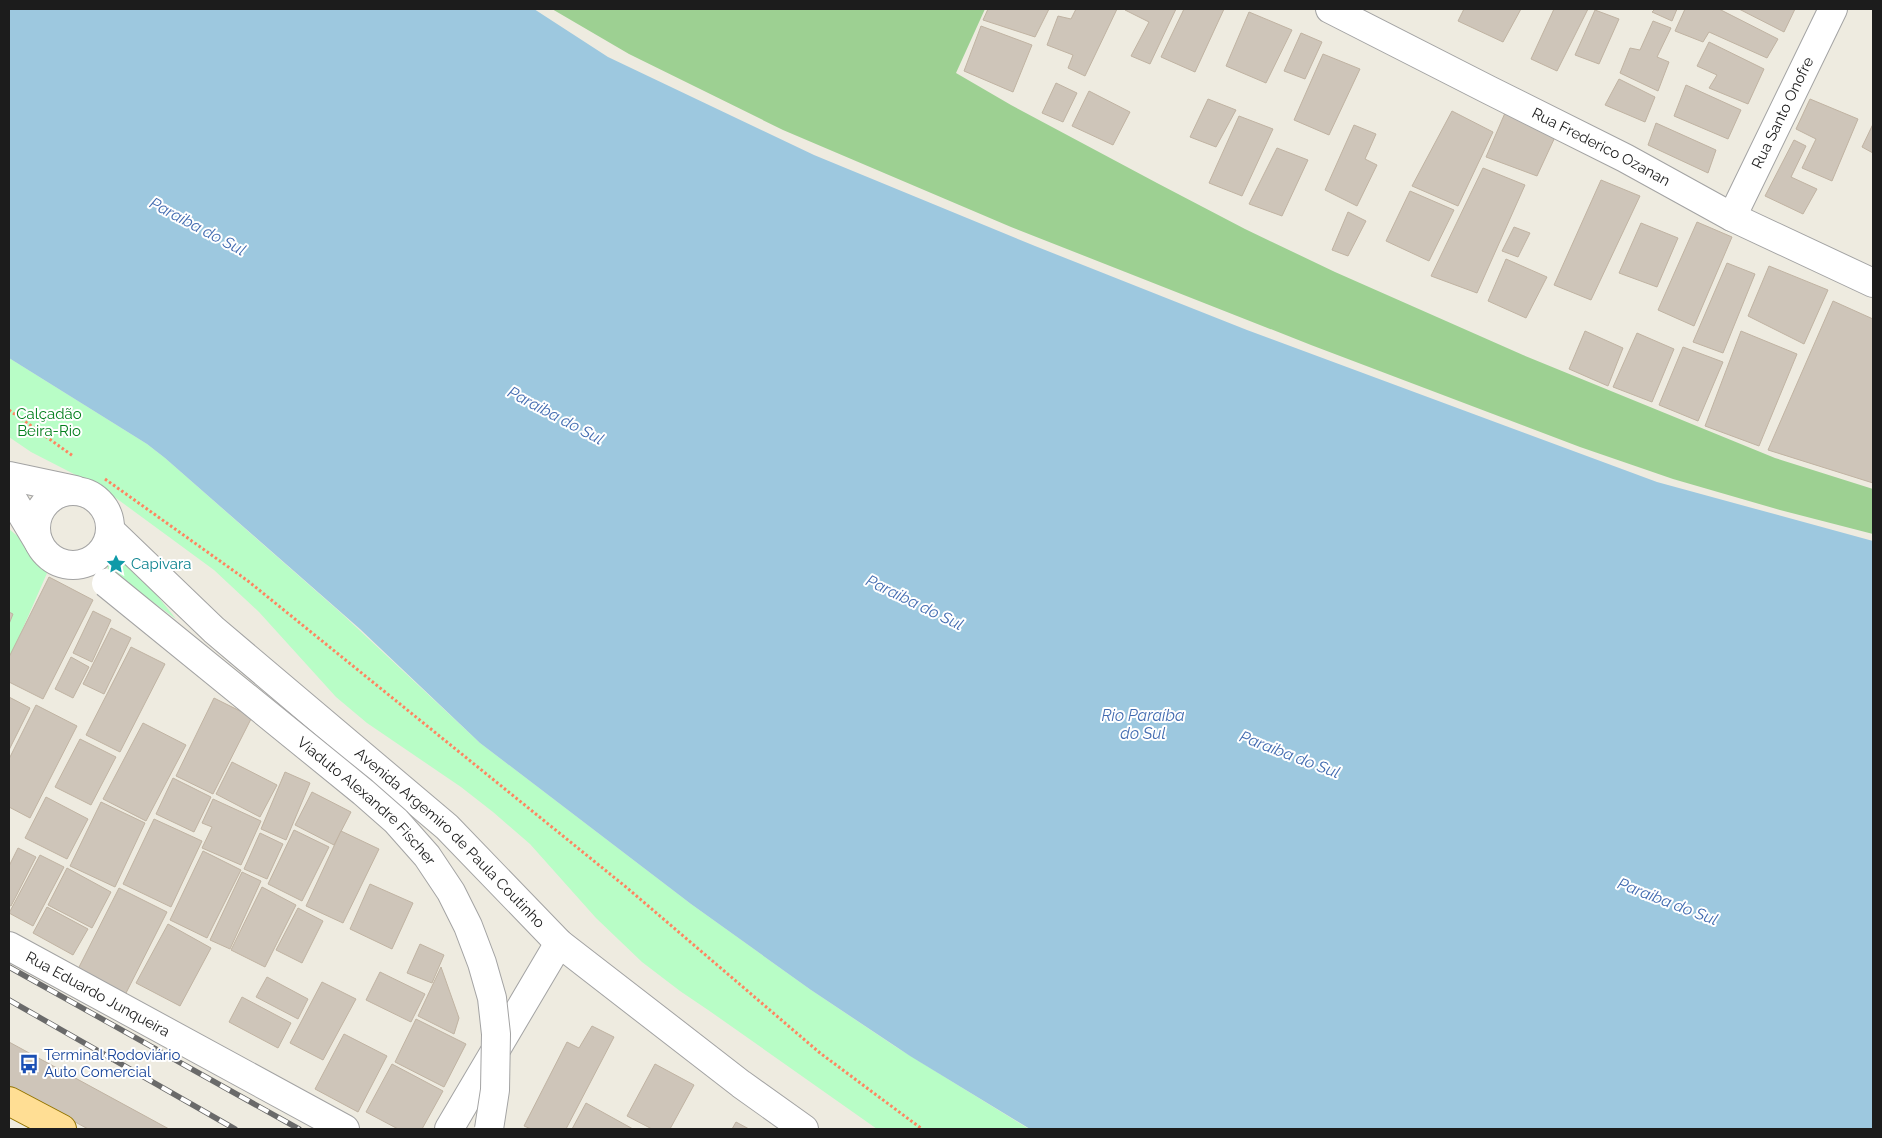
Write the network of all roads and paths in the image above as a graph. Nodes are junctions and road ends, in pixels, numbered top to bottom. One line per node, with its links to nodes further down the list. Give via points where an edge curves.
1 (1330, 9): 3 (street, Rua Frederico Ozanan, via 1626,158)
2 (1833, 9): 3 (street, Rua Santo Onofre)
3 (1732, 217): 4 (street, Rua Frederico Ozanan)
4 (1873, 283)
5 (9, 410): 6 (path)
6 (80, 462)
7 (9, 476): 9 (street)
8 (104, 478): 22 (path, via 248,581 626,888 820,1053)
9 (81, 492): 11 (street, via 100,503 108,515); 12 (street, via 60,494 45,504 38,514 36,526)
10 (9, 494): 12 (street)
11 (110, 530): 13 (street, via 101,551); 14 (street, Avenida Argemiro de Paula Coutinho, via 214,630 447,827)
12 (40, 544): 13 (street, via 58,561)
13 (82, 563): 20 (street, Viaduto Alexandre Fischer, bridge, via 363,792 396,821 427,856 451,892 468,926 492,998 496,1034 495,1090)
14 (559, 943): 19 (street); 21 (street, Avenida Argemiro de Paula Coutinho)
15 (9, 946): 18 (street, Rua Eduardo Junqueira)
16 (9, 1101): 17 (main road)
17 (62, 1129)
18 (345, 1129)
19 (449, 1129)
20 (489, 1129)
21 (804, 1129)
22 (922, 1129)

